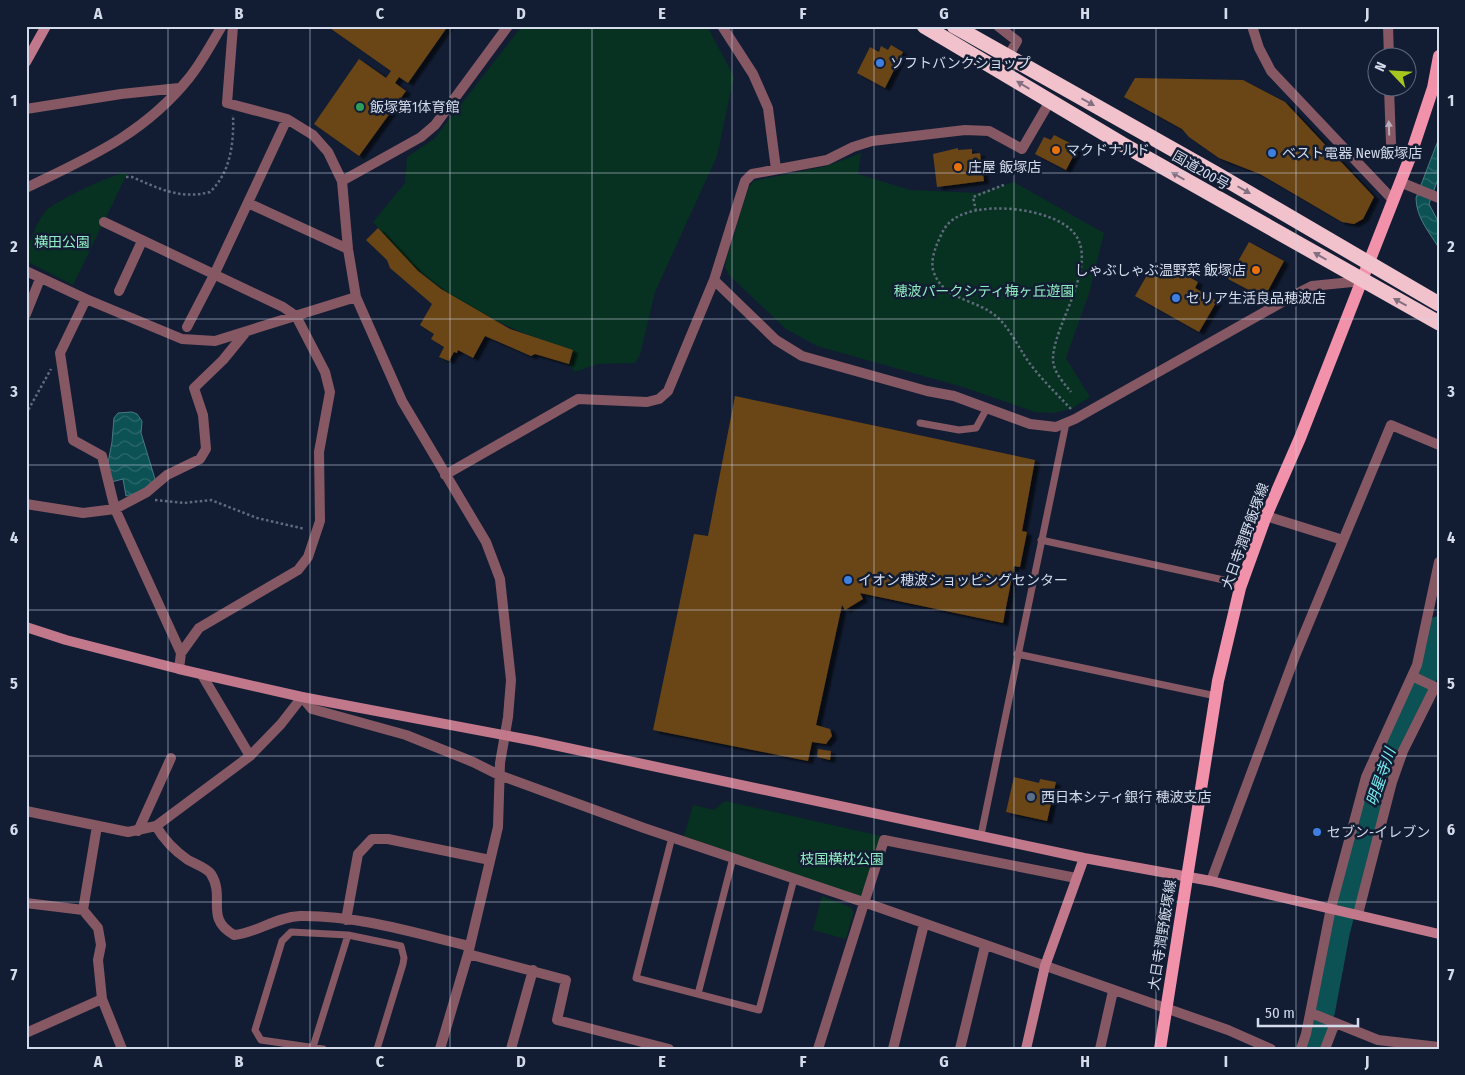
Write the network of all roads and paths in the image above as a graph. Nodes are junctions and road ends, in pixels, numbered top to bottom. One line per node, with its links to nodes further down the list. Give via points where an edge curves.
1 (46, 26): 14 (street)
2 (222, 26): 15 (street, via 196,69)
3 (233, 26): 18 (street, via 227,103)
4 (508, 26): 24 (street, via 435,126)
5 (722, 26): 22 (street, via 754,74 768,108)
6 (924, 26): 17 (highway, 国道200号, one-way to 6)
7 (954, 26): 13 (highway, 国道200号)
8 (998, 26): 13 (street, via 1017,41)
9 (1252, 26): 29 (street, via 1271,71)
10 (1388, 26): 11 (street)
11 (1388, 48)
12 (1439, 56): 21 (main road, 大日寺潤野飯塚線)
13 (1008, 57): 35 (highway, 国道200号, one-way to 35)
14 (26, 62)
15 (179, 88): 19 (street); 27 (street, via 131,134)
16 (1389, 98): 21 (street, one-way to 16, via 1390,143)
17 (1050, 101): 22 (street, via 1022,149 989,131 965,130 872,142 827,160); 40 (highway, 国道200号, one-way to 17)
18 (233, 105): 20 (street); 23 (path, via 232,149 217,185 210,192 184,196)
19 (26, 109)
20 (287, 119): 24 (street, via 313,135 321,144); 30 (street)
21 (1408, 160): 25 (main road, 大日寺潤野飯塚線)
22 (776, 169): 39 (street, via 752,174 745,181)
23 (126, 177)
24 (342, 181): 34 (street)
25 (1400, 182): 28 (street); 29 (main road, 大日寺潤野飯塚線)
26 (1006, 184): 31 (path, via 973,198)
27 (26, 188)
28 (1437, 196)
29 (1393, 200): 35 (main road, 大日寺潤野飯塚線)
30 (248, 203): 34 (street); 37 (street)
31 (976, 211): 52 (path, via 1041,214 1065,224 1075,233 1081,245 1081,266 1053,360 1059,377); 54 (path, via 958,216 948,224 940,238 933,258 938,281 953,296 983,307 1006,326 1028,362)
32 (104, 222): 33 (street)
33 (142, 241): 37 (street); 41 (street)
34 (348, 249): 43 (street)
35 (1369, 263): 40 (main road, 大日寺潤野飯塚線); 45 (highway, 国道200号)
36 (26, 271): 38 (street)
37 (214, 275): 47 (street); 49 (street)
38 (40, 279): 42 (street); 44 (street)
39 (714, 280): 53 (street, via 776,340 802,356 954,396); 59 (street, via 668,390 659,399 647,402 578,399)
40 (1362, 281): 48 (highway, 国道200号, one-way to 40); 57 (street, via 1312,286); 63 (main road, 大日寺潤野飯塚線)
41 (119, 291)
42 (30, 294): 46 (street)
43 (356, 297): 47 (street); 59 (street, via 402,401)
44 (86, 299): 50 (street, via 182,339 215,342); 51 (street)
45 (1439, 304)
46 (26, 314)
47 (296, 316): 50 (street); 64 (street, via 325,372 330,392 319,452 321,496)
48 (1439, 323)
49 (187, 327)
50 (245, 332): 62 (street, via 194,388 203,415 204,454)
51 (60, 353): 55 (path); 62 (street, via 73,440 102,456)
52 (1071, 392)
53 (987, 408): 56 (lane, via 976,428 967,431); 57 (street, via 1030,424 1056,427)
54 (1070, 409)
55 (26, 414)
56 (920, 423)
57 (1066, 423): 65 (lane)
58 (1439, 446): 66 (street, via 1391,425)
59 (444, 475): 80 (street, via 486,542 500,579 511,680)
60 (147, 502): 64 (path, via 211,500 256,518)
61 (26, 504): 62 (street, via 83,513)
62 (115, 509): 70 (street)
63 (1266, 516): 66 (street); 68 (main road, 大日寺潤野飯塚線)
64 (318, 532): 70 (street, via 308,557 298,570 199,628)
65 (1041, 540): 68 (lane); 71 (lane)
66 (1343, 540): 93 (street, via 1294,656)
67 (1439, 562): 74 (street)
68 (1242, 584): 76 (main road, 大日寺潤野飯塚線)
69 (26, 627): 72 (street)
70 (181, 654): 72 (street)
71 (1017, 654): 76 (lane); 85 (lane)
72 (179, 669): 73 (street)
73 (202, 675): 77 (street); 78 (street)
74 (1414, 676): 75 (street); 97 (street, via 1366,777)
75 (1434, 687): 97 (street, via 1403,751)
76 (1216, 696): 90 (main road, 大日寺潤野飯塚線)
77 (302, 697): 78 (street, via 282,724); 80 (street, via 312,709 406,735); 85 (street, via 535,741)
78 (250, 756): 83 (street)
79 (171, 758): 84 (street)
80 (499, 775): 86 (street); 89 (street, via 498,827)
81 (26, 811): 82 (street)
82 (97, 826): 84 (street); 96 (street)
83 (156, 826): 84 (street); 98 (street, via 177,851 210,872 218,889 216,914 221,925 234,935 283,918 300,916)
84 (138, 831)
85 (980, 835): 88 (street)
86 (672, 838): 87 (street); 107 (lane, via 636,978)
87 (733, 858): 92 (street); 107 (lane)
88 (1084, 858): 90 (street); 91 (street)
89 (490, 860): 98 (street, via 379,837 372,839 358,854); 103 (street)
90 (1186, 877): 93 (street); 109 (main road, 大日寺潤野飯塚線)
91 (1076, 878): 95 (street, via 884,840); 104 (street)
92 (794, 879): 95 (street); 107 (lane, via 759,1010)
93 (1211, 881): 97 (street)
94 (26, 903): 96 (street)
95 (864, 904): 99 (street); 122 (street)
96 (83, 910): 108 (street, via 98,928 102,945 98,960)
97 (1345, 911): 100 (street); 110 (street)
98 (346, 920): 103 (street)
99 (924, 924): 102 (street); 123 (street)
100 (1439, 934)
101 (348, 935): 114 (lane); 114 (lane, via 291,932 282,941 255,1030 261,1040); 118 (lane, via 397,943 403,950 403,964)
102 (985, 946): 104 (street); 124 (street)
103 (469, 950): 105 (street); 119 (street)
104 (1045, 966): 106 (street); 125 (street)
105 (533, 970): 120 (street); 121 (street, via 566,980 557,1020)
106 (1113, 991): 109 (street); 126 (street)
107 (698, 994)
108 (102, 999): 112 (street); 116 (street)
109 (1166, 1008): 127 (main road, 大日寺潤野飯塚線); 128 (street)
110 (1315, 1015): 111 (street); 129 (street)
111 (1332, 1022): 113 (street); 130 (street)
112 (26, 1033)
113 (1388, 1046): 115 (street)
114 (313, 1047): 117 (lane)
115 (1439, 1047)
116 (122, 1049)
117 (323, 1049)
118 (377, 1049)
119 (440, 1049)
120 (511, 1049)
121 (670, 1049)
122 (818, 1049)
123 (893, 1049)
124 (960, 1049)
125 (1026, 1049)
126 (1100, 1049)
127 (1160, 1049)
128 (1271, 1049)
129 (1302, 1049)
130 (1325, 1049)

